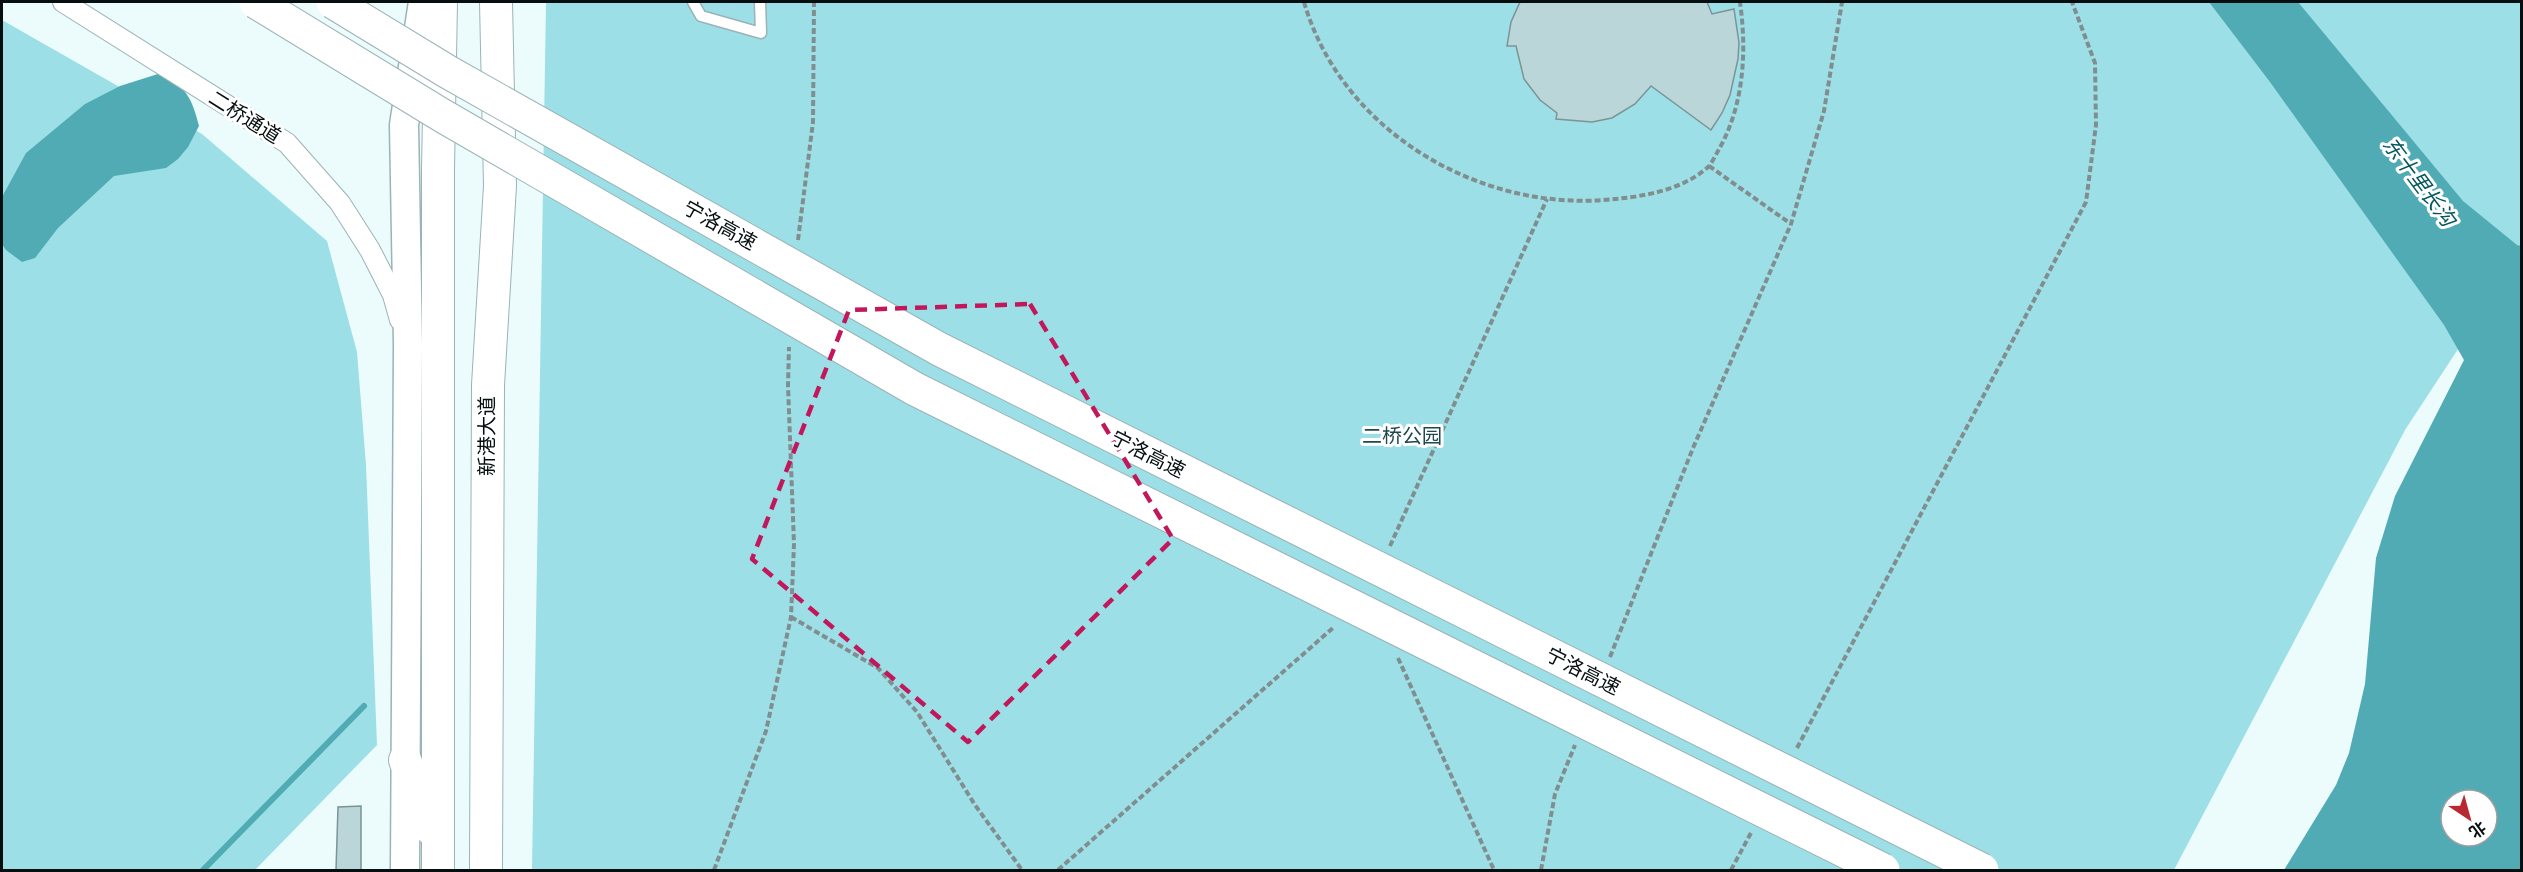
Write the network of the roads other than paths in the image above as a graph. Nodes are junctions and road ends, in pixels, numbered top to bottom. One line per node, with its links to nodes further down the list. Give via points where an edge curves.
1 (63, 2): 9 (street, 二桥通道, via 287,143 340,203 370,250 393,295)
2 (256, 2): 14 (highway, bridge, via 443,116 915,389)
3 (333, 2): 15 (highway, 宁洛高速, bridge, via 448,72 939,349)
4 (423, 2): 9 (street, via 404,125)
5 (441, 2): 11 (main road)
6 (496, 2): 13 (main road, 新港大道, via 500,186 488,384)
7 (693, 2): 8 (lane, via 701,16 761,33)
8 (760, 2)
9 (408, 345): 10 (street)
10 (405, 760): 11 (main road); 12 (street)
11 (438, 859)
12 (405, 870)
13 (486, 870)
14 (1883, 870)
15 (1982, 870)

